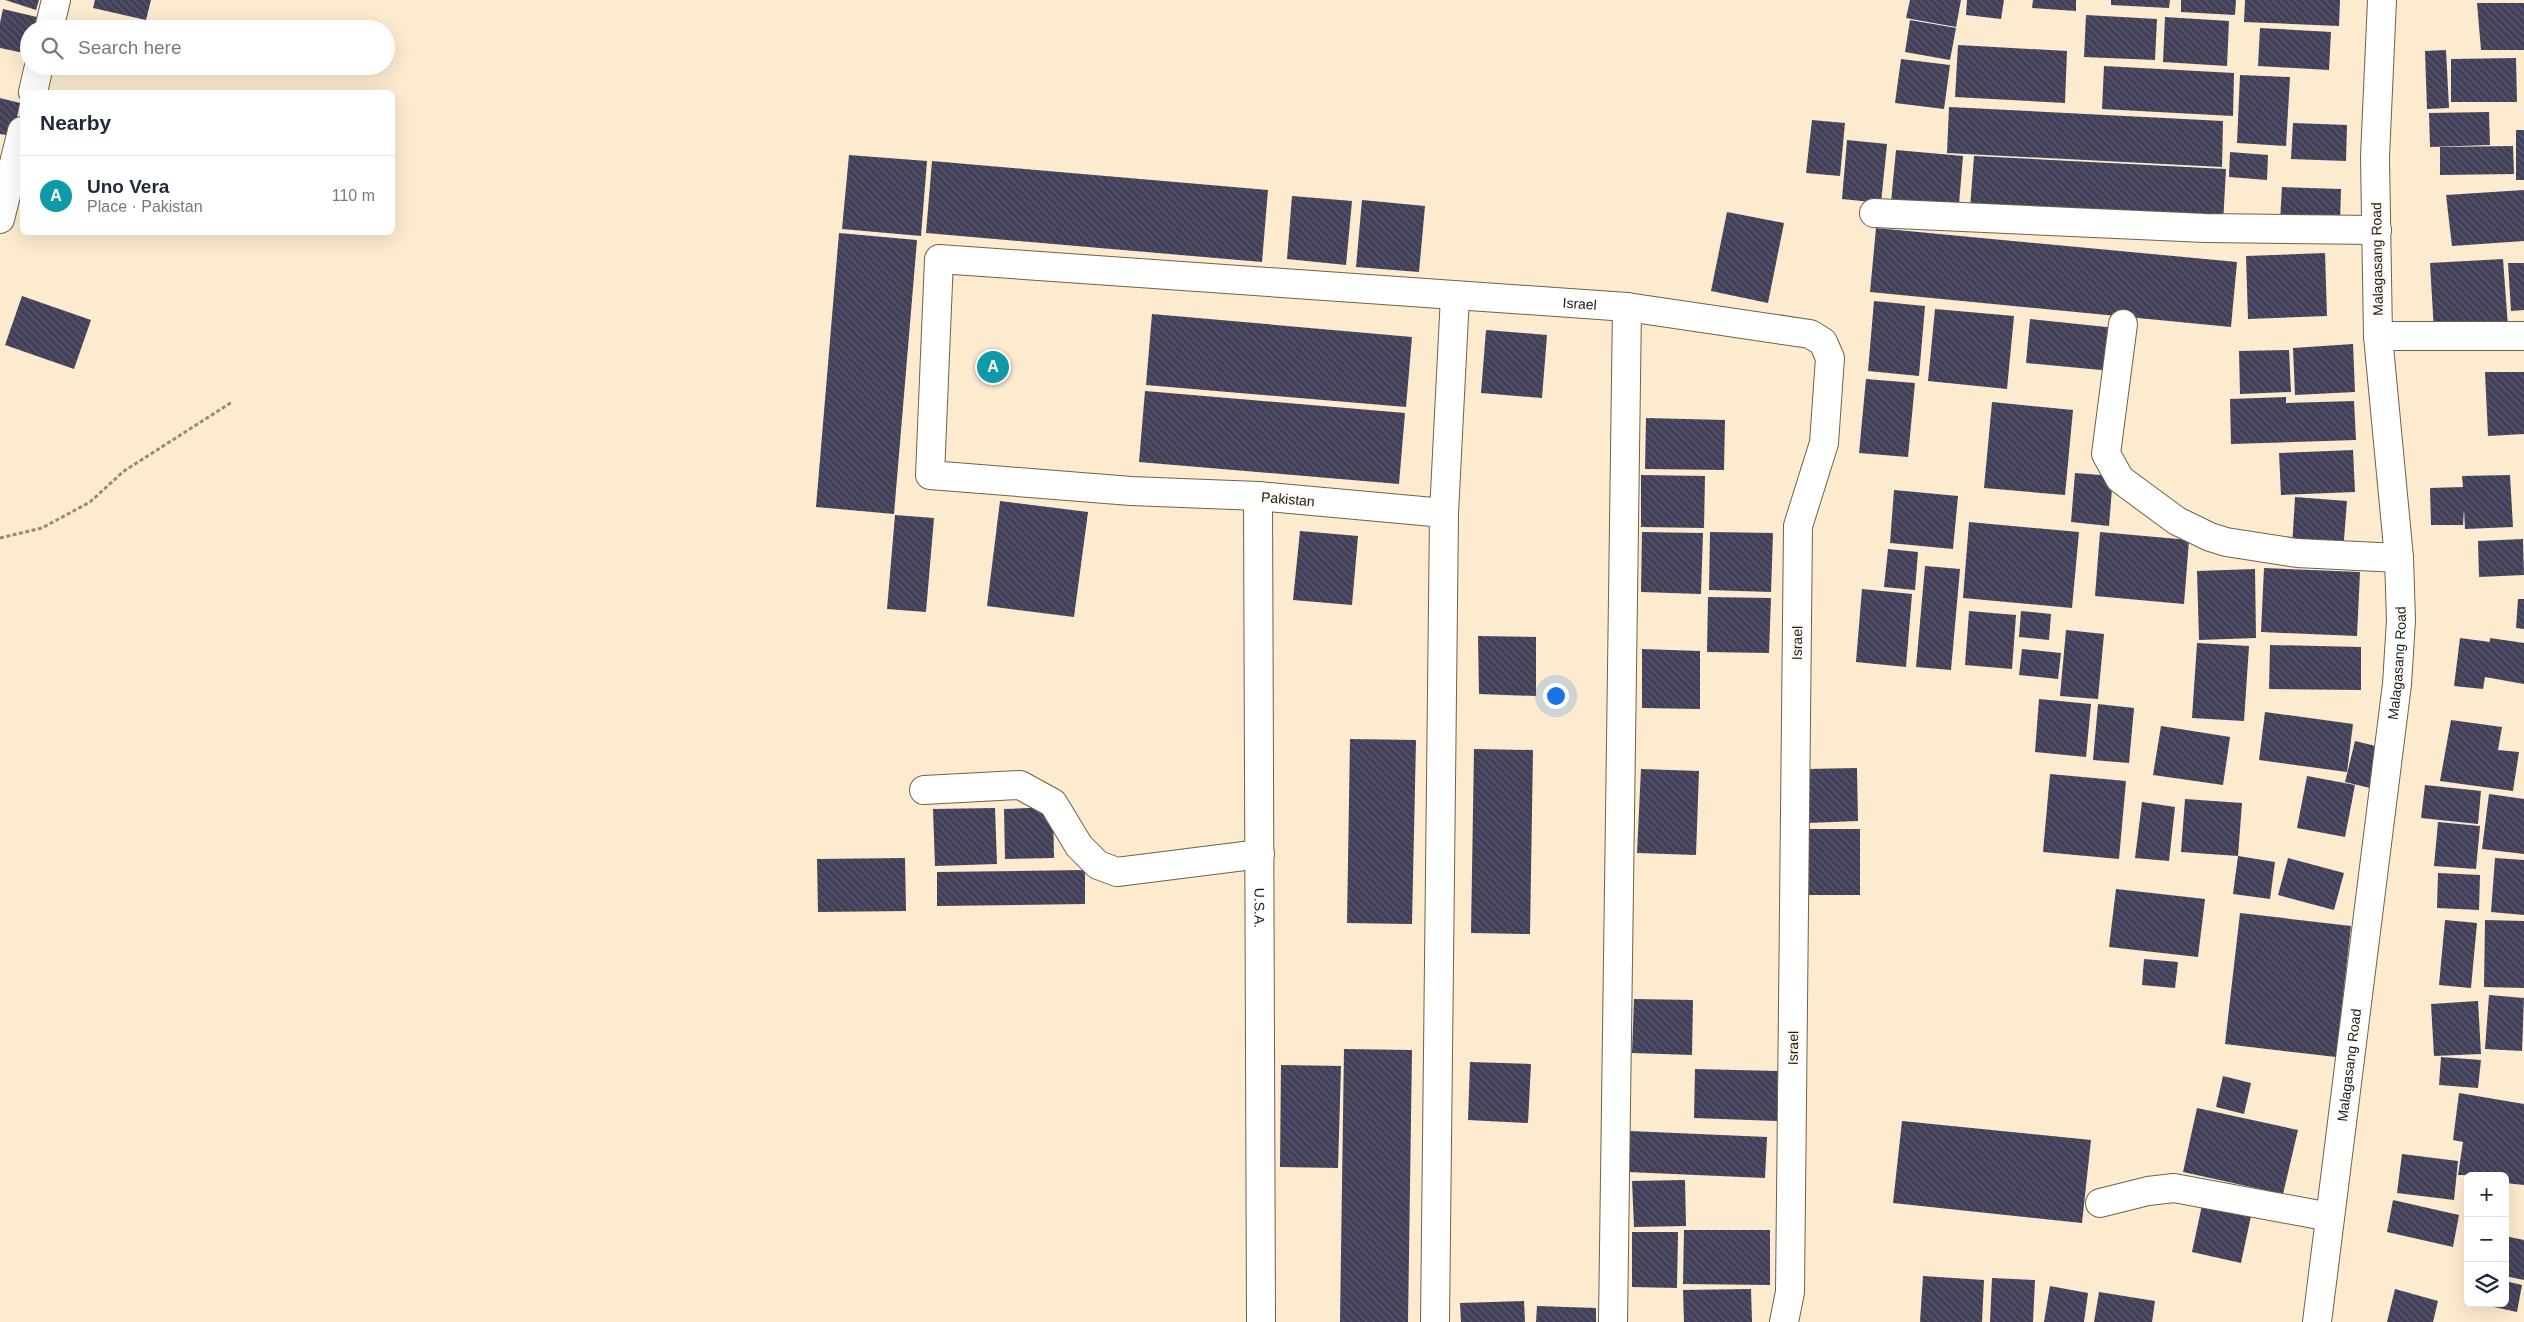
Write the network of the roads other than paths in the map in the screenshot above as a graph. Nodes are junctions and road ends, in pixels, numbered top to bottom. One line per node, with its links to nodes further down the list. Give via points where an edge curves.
1 (56, 0): 3 (street)
2 (2382, 0): 9 (street, Malagasang Road, via 2375,158)
3 (51, 20)
4 (37, 75): 5 (street)
5 (33, 90)
6 (20, 140): 8 (street)
7 (1874, 213): 9 (street, via 2205,228)
8 (0, 219)
9 (2377, 230): 13 (street, Malagasang Road)
10 (1455, 296): 11 (street, Israel); 15 (street, Israel, via 939,259 930,475); 17 (street)
11 (1627, 307): 25 (street); 26 (street, Israel, via 1810,334 1823,342 1830,358 1824,443 1798,526 1790,1292)
12 (2123, 324): 18 (street, via 2106,454 2120,479 2177,521 2226,542 2297,553)
13 (2378, 336): 14 (street); 18 (street, Malagasang Road)
14 (2524, 336)
15 (1130, 491): 16 (street, Pakistan)
16 (1258, 496): 17 (street, Pakistan); 20 (street, U.S.A.)
17 (1444, 514): 24 (street)
18 (2399, 558): 22 (street, Malagasang Road, via 2401,620 2397,684)
19 (924, 790): 20 (street, via 1020,786 1052,803 1098,865 1117,872)
20 (1260, 854): 23 (street, U.S.A.)
21 (2100, 1203): 22 (street, via 2174,1188)
22 (2330, 1217): 27 (street, Malagasang Road)
23 (1261, 1322)
24 (1435, 1322)
25 (1613, 1322)
26 (1784, 1322)
27 (2317, 1322)

